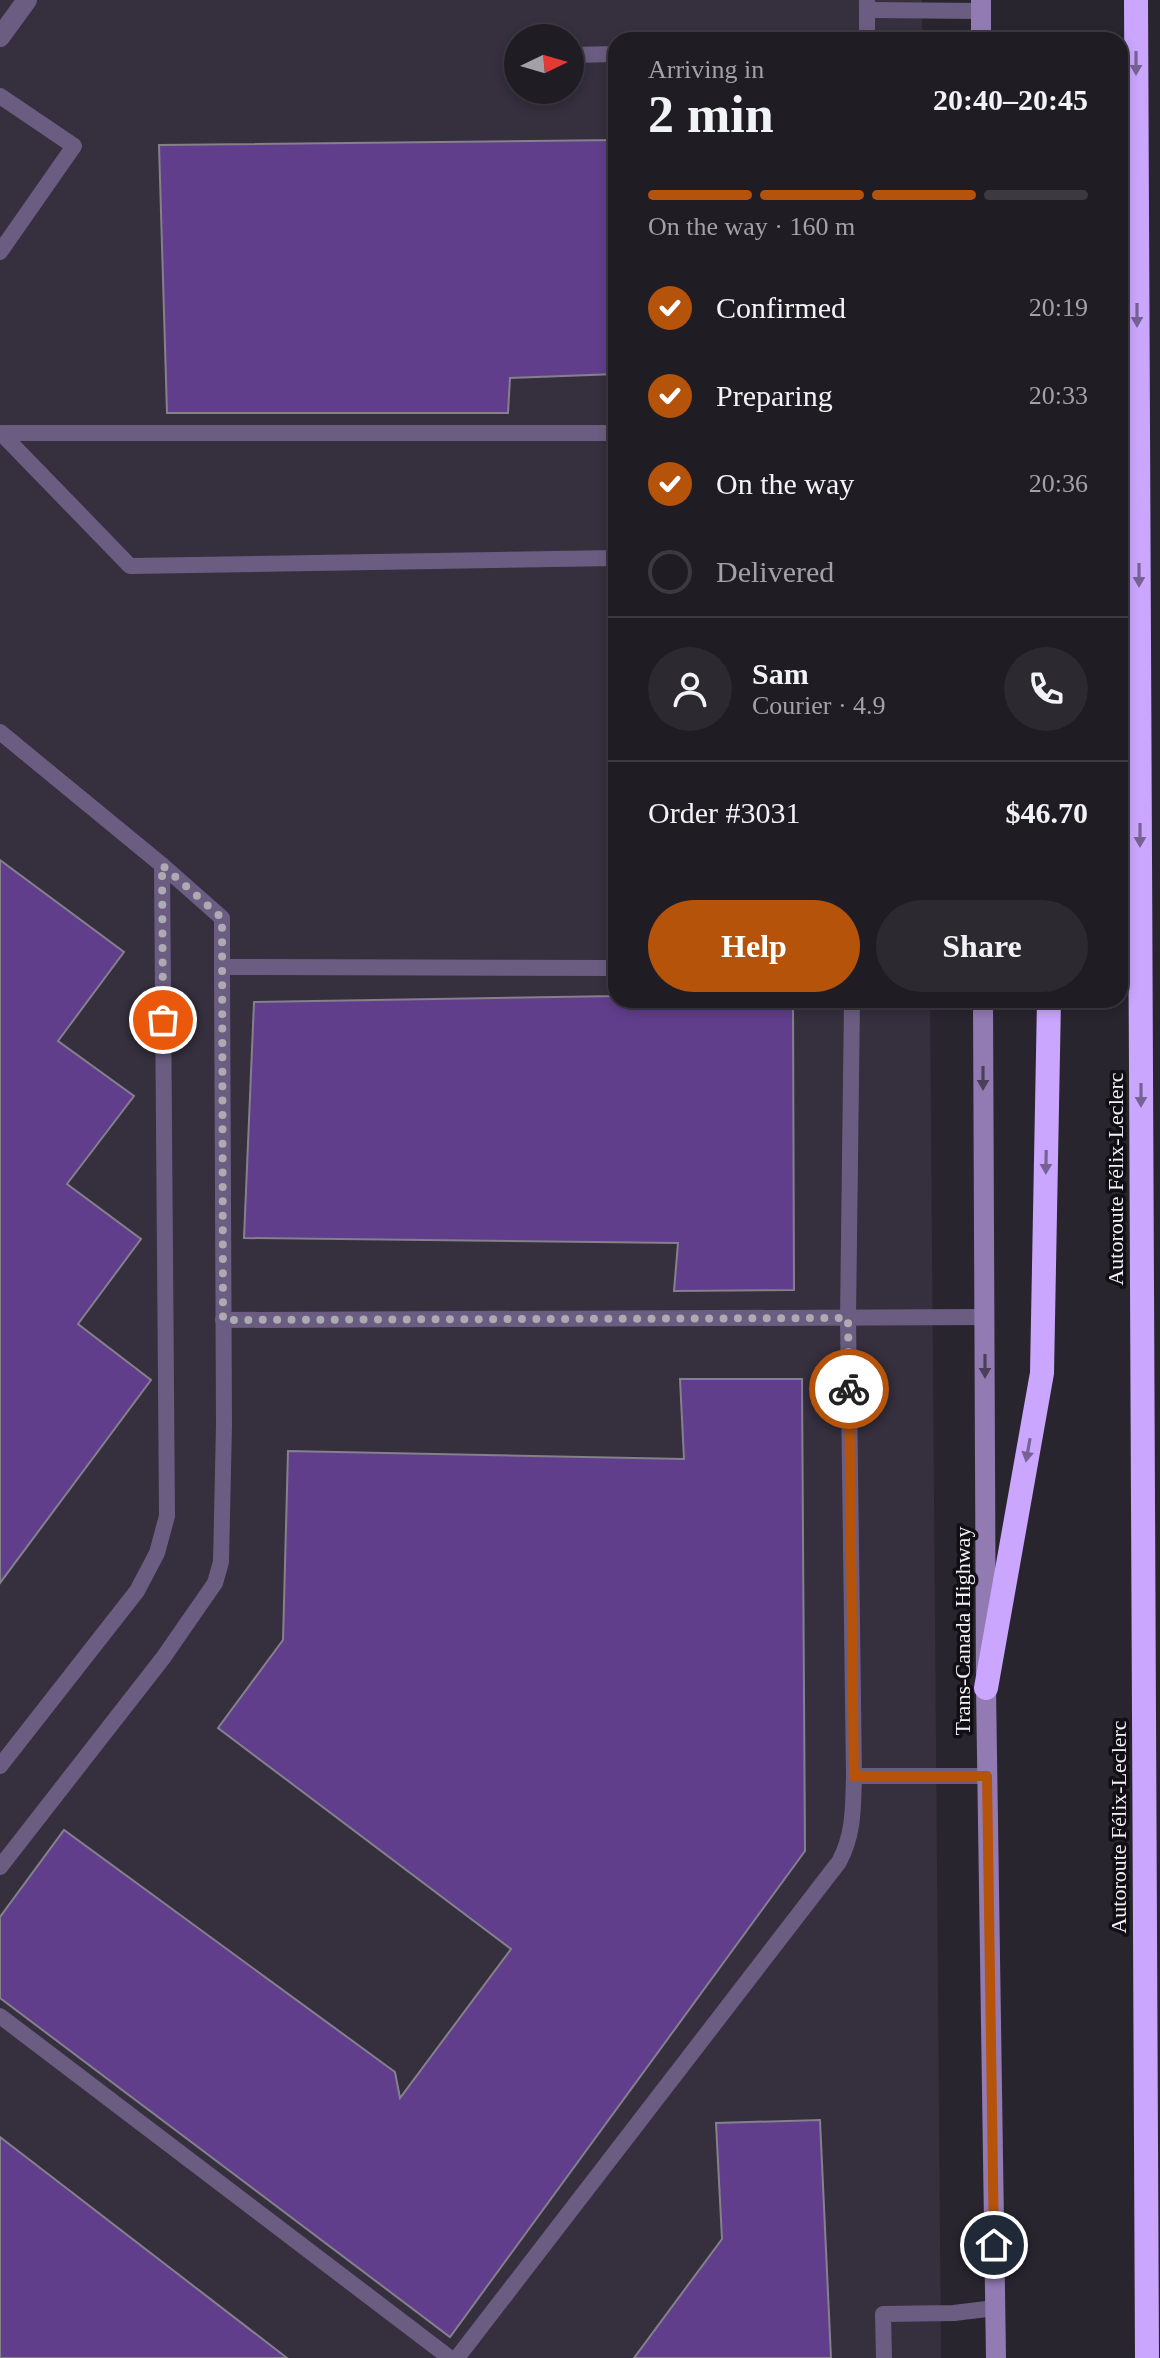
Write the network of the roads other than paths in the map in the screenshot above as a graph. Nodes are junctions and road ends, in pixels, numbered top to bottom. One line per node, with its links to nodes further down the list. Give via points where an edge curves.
1 (27, 0): 7 (street)
2 (1136, 0): 11 (highway, Autoroute Félix-Leclerc, one-way to 11)
3 (867, 5): 4 (lane); 5 (lane)
4 (981, 6): 6 (main road)
5 (867, 32)
6 (981, 32)
7 (0, 37)
8 (608, 54): 9 (lane)
9 (584, 55)
10 (0, 96): 13 (lane, via 74,146)
11 (1137, 125): 12 (highway); 38 (highway, Autoroute Félix-Leclerc, one-way to 38)
12 (1128, 208)
13 (0, 252)
14 (608, 433): 15 (lane)
15 (2, 434): 16 (lane, via 130,566)
16 (608, 558)
17 (0, 732): 18 (lane)
18 (162, 865): 19 (lane, via 222,918); 28 (lane, via 167,1516 157,1553 137,1591)
19 (222, 967): 20 (lane); 26 (lane)
20 (608, 968)
21 (852, 1008): 25 (lane)
22 (983, 1008): 24 (main road, Trans-Canada Highway, one-way to 24)
23 (1049, 1008): 27 (highway, one-way to 27, via 1042,1373)
24 (985, 1317): 25 (lane); 27 (main road, Trans-Canada Highway, one-way to 27)
25 (848, 1318): 26 (lane); 29 (lane)
26 (223, 1320): 31 (lane, via 223,1530 215,1583)
27 (986, 1688): 30 (main road, Trans-Canada Highway)
28 (0, 1766)
29 (854, 1776): 30 (lane); 35 (lane, via 853,1825 839,1862)
30 (987, 1776): 33 (main road, Trans-Canada Highway)
31 (0, 1867)
32 (0, 2016): 34 (lane)
33 (995, 2308): 36 (lane, via 883,2314); 37 (main road, Trans-Canada Highway)
34 (450, 2358)
35 (457, 2358)
36 (884, 2358)
37 (996, 2358)
38 (1147, 2358)

